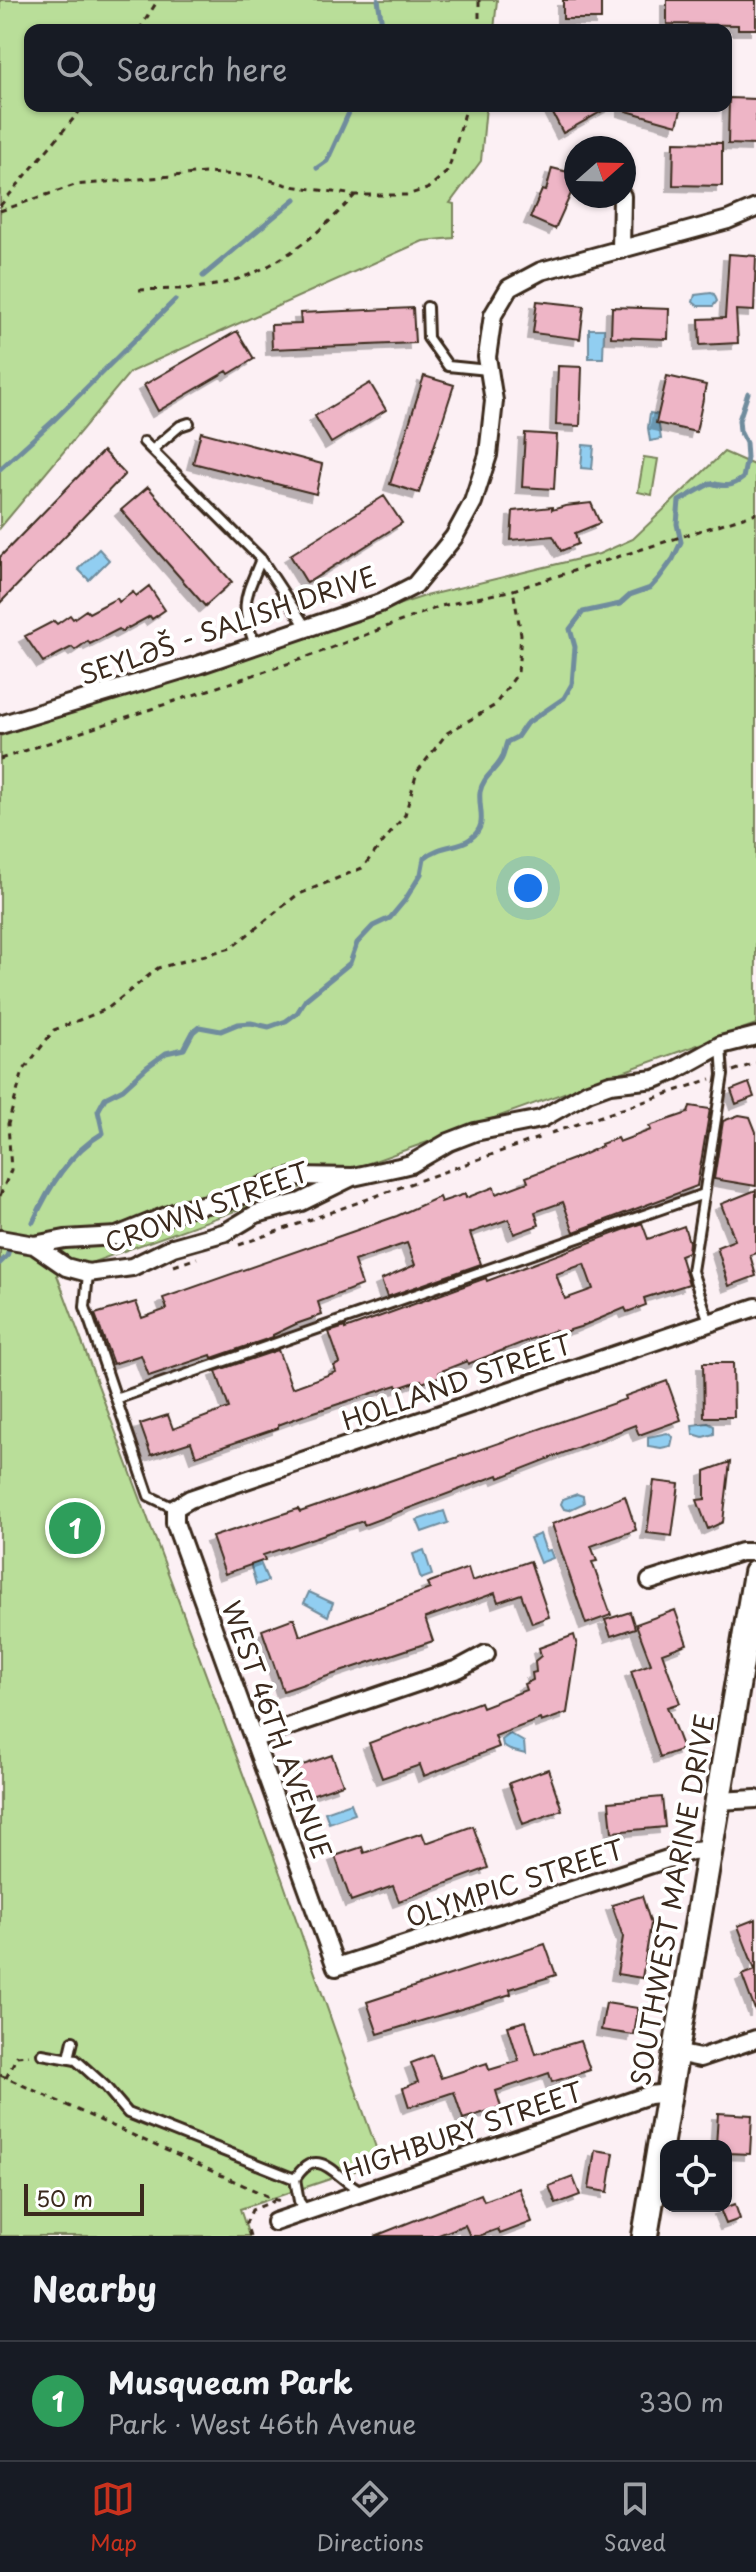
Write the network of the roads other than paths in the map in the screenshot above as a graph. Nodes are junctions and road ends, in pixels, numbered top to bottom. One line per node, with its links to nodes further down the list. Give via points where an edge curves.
1 (622, 208): 3 (street)
2 (756, 208): 3 (street, SEYLƏŠ - SALISH DRIVE)
3 (621, 250): 5 (street, SEYLƏŠ - SALISH DRIVE, via 541,271 509,288 493,315)
4 (427, 307): 5 (lane, via 428,338 448,366)
5 (489, 370): 10 (street, SEYLƏŠ - SALISH DRIVE, via 494,401 488,455 473,502 454,537 415,585 380,603)
6 (189, 423): 8 (lane)
7 (144, 442): 8 (lane)
8 (152, 450): 9 (lane)
9 (261, 559): 10 (lane); 11 (lane, via 244,613)
10 (306, 627): 11 (street, SEYLƏŠ - SALISH DRIVE)
11 (255, 645): 12 (street, SEYLƏŠ - SALISH DRIVE)
12 (0, 725)
13 (756, 1036): 14 (street, CROWN STREET)
14 (721, 1045): 15 (street, CROWN STREET, via 655,1079 610,1084 541,1119 475,1132 411,1164); 16 (lane, via 723,1075)
15 (353, 1177): 18 (street, CROWN STREET, via 297,1176 234,1199 186,1208 117,1236); 19 (street, CROWN STREET, via 132,1267)
16 (704, 1194): 21 (lane, via 692,1271); 22 (lane)
17 (0, 1239): 18 (street, CROWN STREET)
18 (34, 1245): 19 (street, CROWN STREET, via 66,1267)
19 (88, 1273): 22 (lane, via 85,1307)
20 (756, 1307): 21 (street, HOLLAND STREET)
21 (709, 1322): 23 (street, HOLLAND STREET)
22 (116, 1399): 23 (lane, via 149,1496)
23 (175, 1508): 28 (street, WEST 46TH AVENUE, via 175,1523)
24 (756, 1552): 26 (street)
25 (756, 1573): 30 (main road, SOUTHWEST MARINE DRIVE)
26 (650, 1581)
27 (486, 1654): 28 (street, via 458,1669)
28 (255, 1738): 32 (street, WEST 46TH AVENUE)
29 (756, 1799): 30 (street)
30 (718, 1801): 31 (main road, SOUTHWEST MARINE DRIVE)
31 (709, 1850): 32 (street, OLYMPIC STREET, via 692,1851); 35 (main road, SOUTHWEST MARINE DRIVE)
32 (336, 1967)
33 (756, 2039): 35 (street, via 700,2058)
34 (73, 2041): 37 (lane)
35 (676, 2053): 38 (main road, SOUTHWEST MARINE DRIVE)
36 (42, 2054): 37 (lane)
37 (69, 2058): 39 (lane, via 105,2086 128,2113)
38 (669, 2093): 40 (street, HIGHBURY STREET, via 649,2095); 43 (main road, SOUTHWEST MARINE DRIVE)
39 (295, 2179): 40 (lane, via 311,2163 323,2164); 41 (lane)
40 (362, 2191): 41 (street, HIGHBURY STREET)
41 (302, 2206): 42 (street, HIGHBURY STREET)
42 (275, 2222)
43 (645, 2236)

